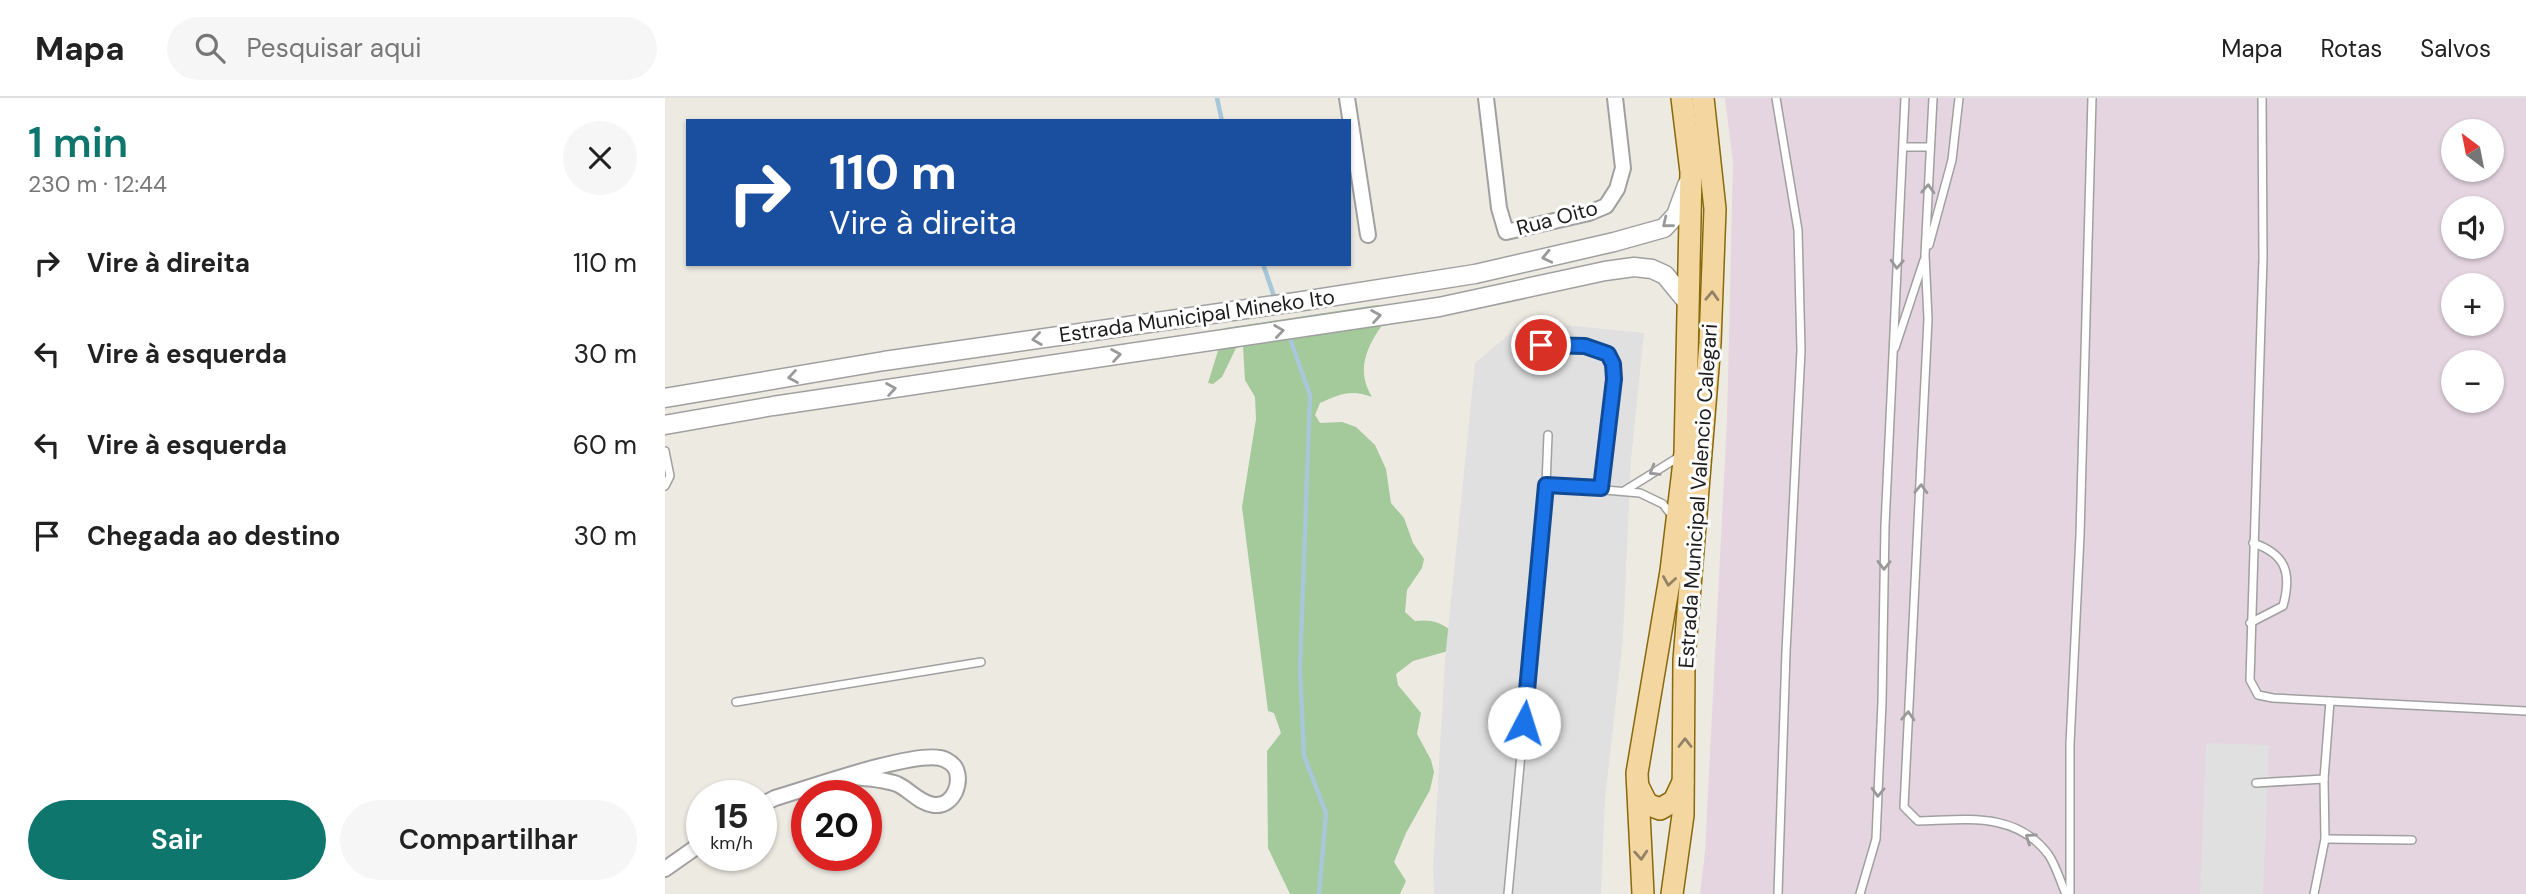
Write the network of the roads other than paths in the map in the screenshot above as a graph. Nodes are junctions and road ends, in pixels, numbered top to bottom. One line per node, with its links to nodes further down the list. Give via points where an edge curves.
1 (1347, 98): 12 (street)
2 (1486, 98): 3 (street, Rua Oito, via 1506,232 1606,206 1623,168)
3 (1615, 98)
4 (1682, 98): 16 (main road, Estrada Municipal Valencio Calegari)
5 (1703, 98): 41 (main road, Estrada Municipal Valencio Calegari, one-way to 5, via 1684,660 1710,343 1715,209)
6 (1776, 98): 53 (lane, via 1798,230 1801,349)
7 (1905, 98): 14 (lane)
8 (1933, 98): 15 (lane)
9 (1959, 98): 18 (lane, via 1952,160)
10 (2092, 98): 55 (lane)
11 (2262, 98): 34 (lane, via 2263,258)
12 (1350, 119)
13 (1351, 124): 17 (street)
14 (1904, 147): 15 (lane); 21 (lane, one-way to 21)
15 (1930, 147): 18 (lane, one-way to 15)
16 (1691, 172): 19 (main road, Estrada Municipal Valencio Calegari); 22 (street, Estrada Municipal Mineko Ito, one-way to 22, via 1676,215 1664,228 1475,274)
17 (1368, 235)
18 (1925, 255): 21 (lane); 55 (lane, one-way to 18, via 2050,857 2032,836 1991,819 1917,821 1904,807 1928,320)
19 (1688, 303): 24 (street, Estrada Municipal Mineko Ito, one-way to 19, via 1439,307 1634,267 1665,275); 28 (main road, Estrada Municipal Valencio Calegari)
20 (1541, 345): 31 (lane, via 1585,346 1608,354 1613,364)
21 (1891, 359): 54 (lane, one-way to 54, via 1876,839)
22 (826, 371): 23 (street, Estrada Municipal Mineko Ito, one-way to 23); 24 (street, via 835,376 839,388)
23 (665, 398)
24 (823, 399): 25 (street, Estrada Municipal Mineko Ito)
25 (665, 425)
26 (1548, 435): 29 (lane)
27 (665, 450): 30 (lane, via 670,476)
28 (1685, 453): 32 (lane, one-way to 32); 33 (main road, Estrada Municipal Valencio Calegari)
29 (1546, 485): 31 (lane); 50 (lane)
30 (665, 486)
31 (1601, 488): 32 (lane)
32 (1624, 491): 33 (lane, via 1663,504)
33 (1677, 522): 40 (main road, Estrada Municipal Valencio Calegari, one-way to 40)
34 (2253, 543): 35 (lane); 35 (lane, via 2272,549 2287,573 2283,606)
35 (2251, 623): 37 (lane, via 2249,680 2258,695)
36 (981, 662): 38 (lane)
37 (2330, 701): 39 (lane); 43 (lane)
38 (736, 702)
39 (2526, 711)
40 (1637, 773): 41 (main road, via 1641,795 1655,809 1674,801); 51 (main road, Estrada Municipal Valencio Calegari, one-way to 51)
41 (1685, 776): 52 (main road, Estrada Municipal Valencio Calegari, via 1682,836)
42 (849, 777): 42 (street, via 900,761 939,758 951,762 959,784 950,798 934,805 900,785); 45 (street)
43 (2324, 779): 44 (lane); 46 (lane)
44 (2256, 783)
45 (777, 797)
46 (2325, 839): 47 (lane); 56 (lane)
47 (2412, 840)
48 (686, 854): 49 (street)
49 (665, 869)
50 (1508, 894)
51 (1643, 894)
52 (1672, 894)
53 (1778, 894)
54 (1860, 894)
55 (2068, 894)
56 (2314, 894)

